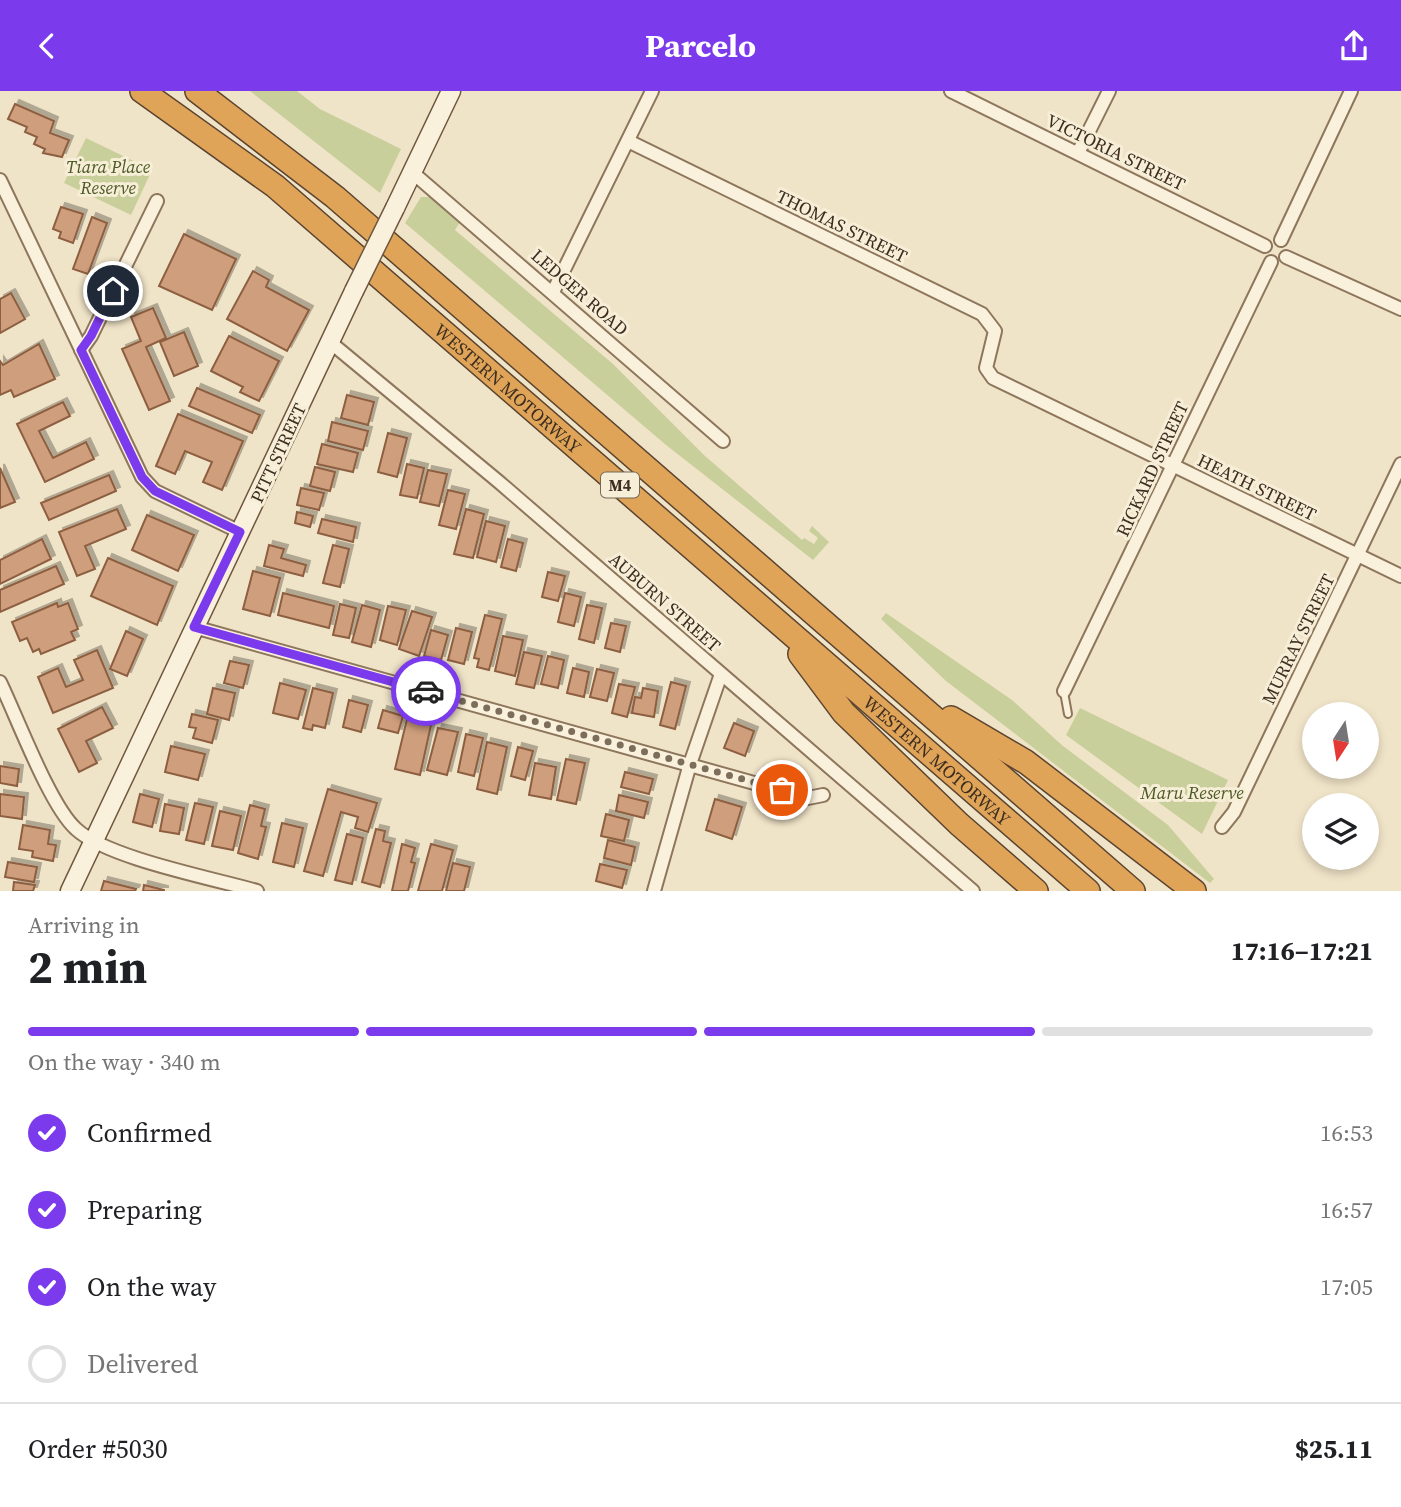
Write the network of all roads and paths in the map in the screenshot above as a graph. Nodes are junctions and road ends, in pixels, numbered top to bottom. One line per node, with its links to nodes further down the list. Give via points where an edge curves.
1 (142, 91): 28 (highway, WESTERN MOTORWAY / M4, via 275,186)
2 (197, 91): 32 (highway, WESTERN MOTORWAY / M4, via 335,197)
3 (451, 91): 10 (main road, PITT STREET)
4 (652, 91): 8 (street)
5 (951, 91): 9 (street, VICTORIA STREET)
6 (1109, 91): 9 (street)
7 (1352, 91): 13 (street)
8 (628, 141): 17 (street); 21 (street, THOMAS STREET, via 982,314 995,331)
9 (1079, 153): 14 (street, VICTORIA STREET)
10 (412, 172): 17 (street, LEDGER ROAD); 19 (main road, PITT STREET, bridge)
11 (0, 180): 20 (street)
12 (157, 201): 20 (street)
13 (1281, 240): 14 (street, via 1273,239); 15 (street, via 1287,246)
14 (1265, 246): 16 (street, via 1264,255)
15 (1286, 257): 16 (street, via 1280,263); 18 (street)
16 (1271, 262): 24 (street, RICKARD STREET)
17 (553, 292): 22 (street, LEDGER ROAD)
18 (1401, 309)
19 (330, 342): 25 (main road, PITT STREET); 30 (street, AUBURN STREET)
20 (81, 350): 25 (street, via 148,486)
21 (987, 372): 24 (street, HEATH STREET)
22 (723, 442)
23 (1401, 464): 26 (street, MURRAY STREET)
24 (1173, 466): 26 (street, HEATH STREET); 33 (street, RICKARD STREET)
25 (240, 532): 29 (main road, PITT STREET)
26 (1358, 555): 27 (street, HEATH STREET); 37 (street, MURRAY STREET, via 1234,812)
27 (1401, 576)
28 (776, 621): 43 (highway, via 844,713 958,824); 44 (highway, WESTERN MOTORWAY / M4)
29 (194, 627): 35 (street); 38 (main road, PITT STREET)
30 (721, 674): 35 (street); 42 (street, AUBURN STREET)
31 (0, 684): 38 (street, via 64,815)
32 (900, 688): 45 (highway, WESTERN MOTORWAY / M4); 46 (highway, M4, via 1026,762)
33 (1064, 691): 34 (lane)
34 (1068, 714)
35 (690, 764): 36 (street, via 808,798); 41 (street)
36 (823, 795)
37 (1222, 827)
38 (92, 841): 39 (main road, PITT STREET); 40 (street)
39 (70, 891)
40 (257, 891)
41 (654, 891)
42 (973, 891)
43 (1036, 891)
44 (1088, 891)
45 (1133, 891)
46 (1194, 891)

